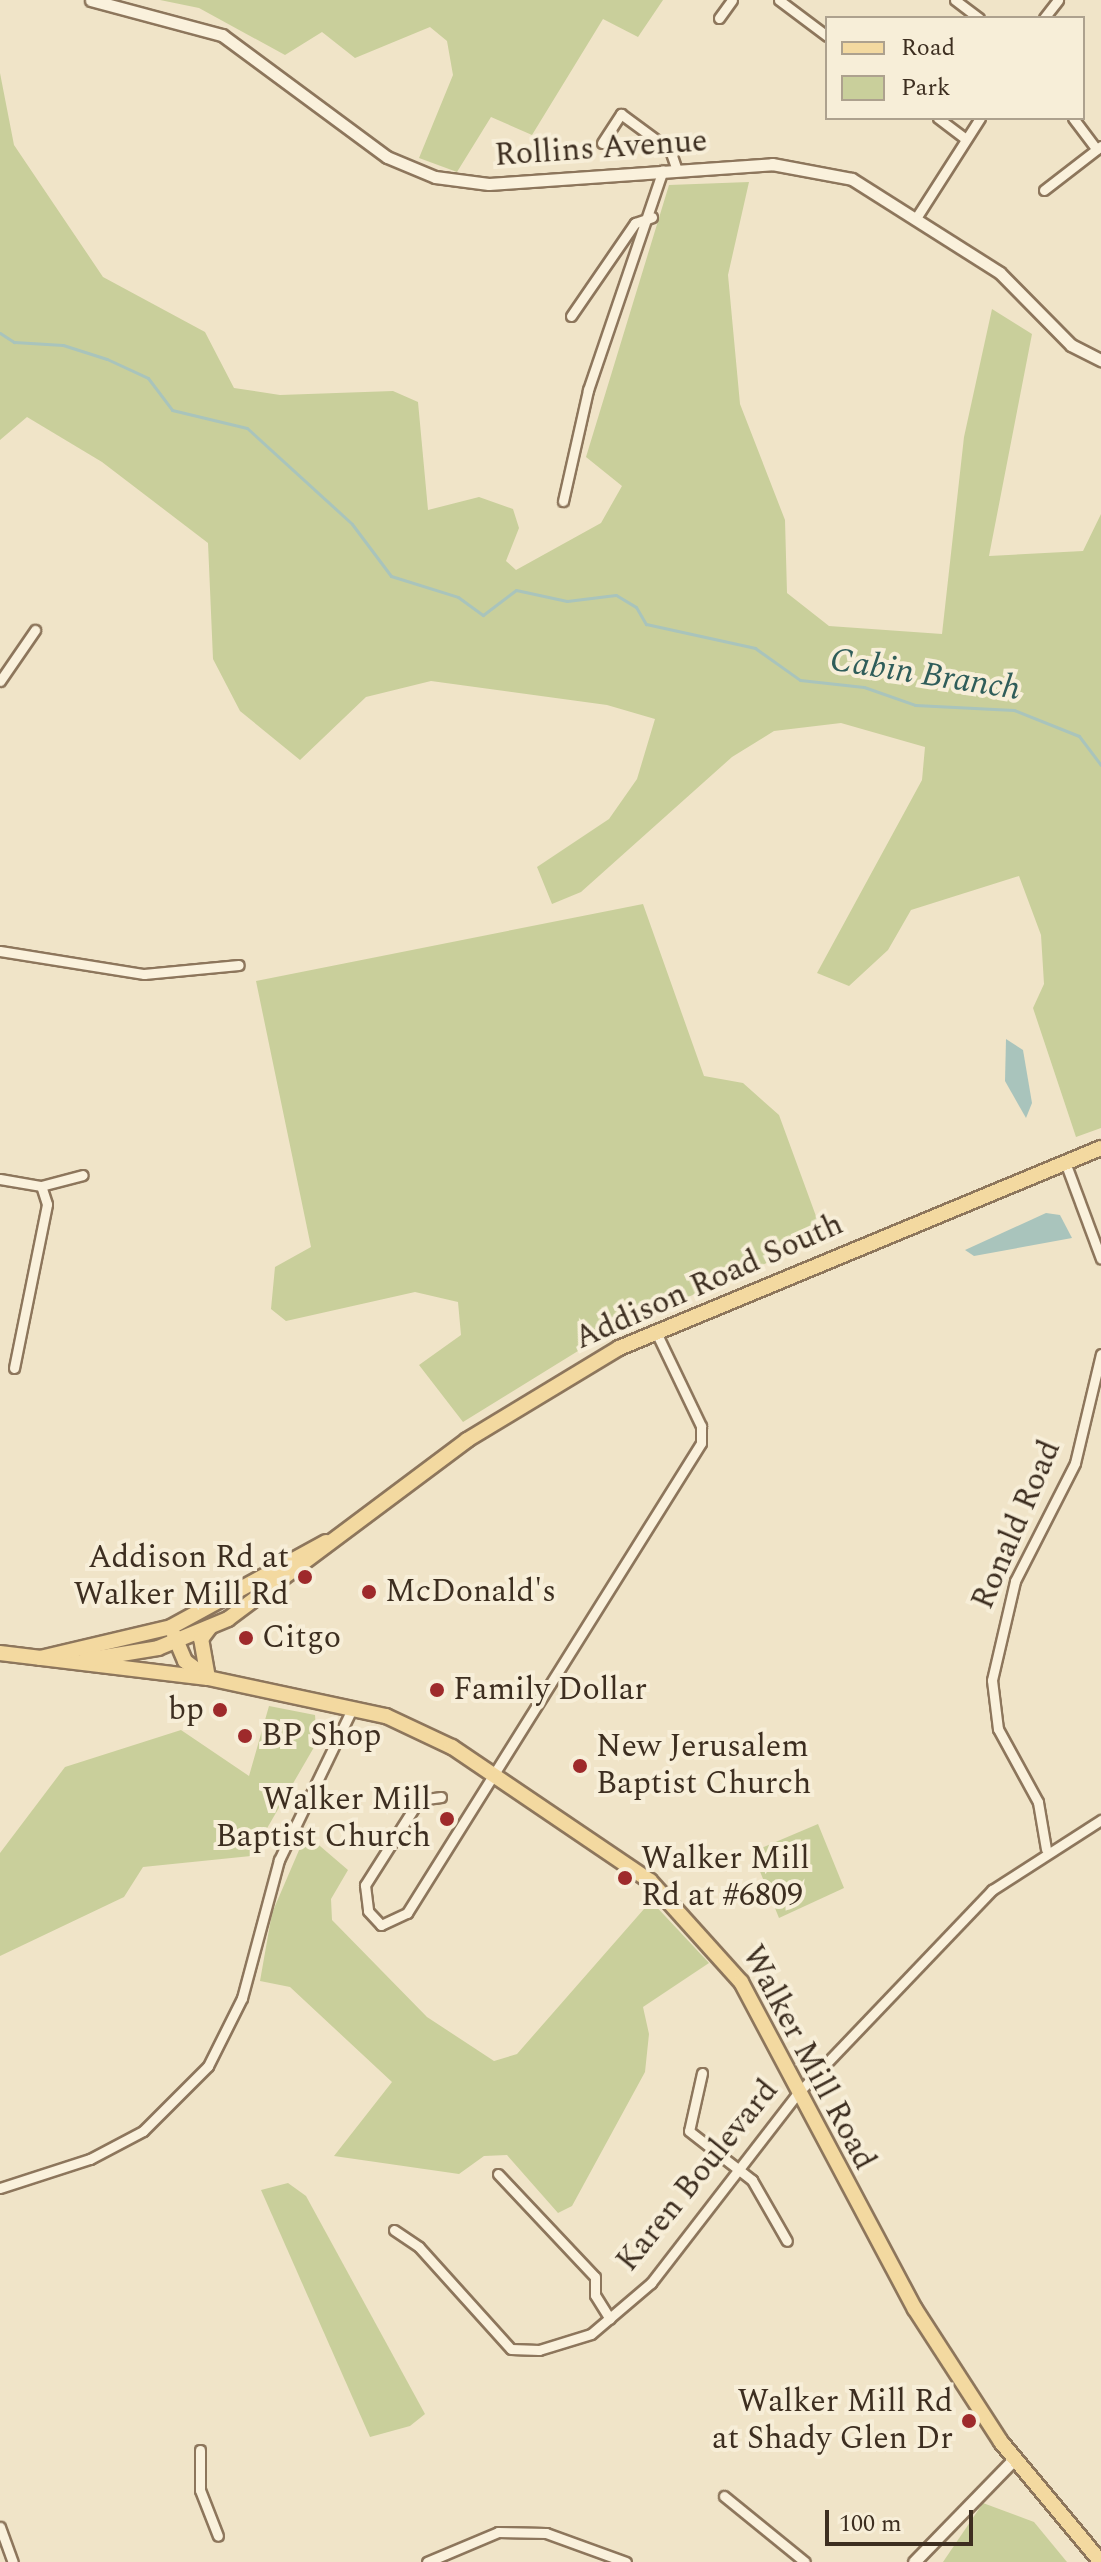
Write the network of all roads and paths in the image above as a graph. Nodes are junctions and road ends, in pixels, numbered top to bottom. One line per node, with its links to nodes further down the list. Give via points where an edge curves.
1 (91, 0): 16 (street, Rollins Avenue, via 222,35 387,157 435,177 489,184)
2 (732, 0): 8 (street)
3 (779, 0): 9 (street)
4 (955, 0): 6 (street)
5 (1058, 0): 7 (street)
6 (976, 16)
7 (1046, 16)
8 (719, 18)
9 (825, 34)
10 (941, 120): 13 (street)
11 (979, 120): 13 (street)
12 (1075, 120): 15 (street)
13 (966, 139): 19 (street)
14 (602, 143): 17 (street, via 621,114 670,150)
15 (1099, 148): 18 (street)
16 (663, 170): 17 (street, Rollins Avenue); 20 (street)
17 (677, 170): 19 (street, Rollins Avenue, via 772,164 823,170)
18 (1044, 190)
19 (918, 215): 22 (street, Rollins Avenue, via 1000,273 1071,345)
20 (652, 217): 21 (street, via 635,223); 23 (street, via 588,390)
21 (571, 316)
22 (1101, 360)
23 (563, 501)
24 (35, 630): 25 (street)
25 (0, 681)
26 (0, 951): 27 (street, via 144,974)
27 (239, 965)
28 (1101, 1148): 29 (main road, Addison Road South)
29 (1065, 1162): 33 (street); 34 (main road, Addison Road South)
30 (83, 1175): 32 (street)
31 (0, 1179): 32 (street)
32 (41, 1186): 36 (street, via 47,1204)
33 (1101, 1259)
34 (655, 1330): 37 (main road, Addison Road South, via 541,1391); 45 (street, via 702,1440)
35 (1101, 1354): 48 (street, Ronald Road, via 1072,1473 1015,1581 992,1680 998,1729 1038,1802)
36 (14, 1368)
37 (326, 1542): 38 (main road, Addison Road South); 39 (main road, Addison Road South, via 292,1576)
38 (171, 1627): 40 (main road); 42 (main road, Walker Mill Road)
39 (210, 1627): 40 (main road, Addison Road South); 43 (main road, via 201,1639)
40 (177, 1641): 42 (main road, Addison Road South); 43 (main road, via 185,1661)
41 (0, 1653): 42 (main road, Walker Mill Road)
42 (42, 1660): 43 (main road, Walker Mill Road)
43 (208, 1678): 44 (main road, Walker Mill Road)
44 (353, 1707): 45 (main road, Walker Mill Road, via 428,1733); 53 (street, via 279,1860 242,1998 208,2066 143,2131 90,2159)
45 (496, 1775): 46 (street, via 407,1913 381,1925 368,1911 365,1885 419,1800); 50 (main road, Walker Mill Road, via 606,1847 678,1905 741,1982)
46 (441, 1797)
47 (1101, 1820): 48 (street, Karen Boulevard)
48 (1046, 1849): 50 (street, Karen Boulevard, via 992,1890)
49 (702, 2073): 51 (street, via 687,2128)
50 (798, 2093): 51 (street, Karen Boulevard); 58 (main road, Walker Mill Road, via 900,2284)
51 (738, 2168): 55 (street, via 759,2189); 56 (street, Karen Boulevard, via 651,2283)
52 (498, 2174): 56 (street, via 595,2277 599,2306)
53 (0, 2188)
54 (394, 2230): 56 (street, Karen Boulevard, via 419,2247 511,2349 539,2350 591,2334)
55 (787, 2241)
56 (610, 2319)
57 (200, 2450): 61 (street, via 200,2490)
58 (1014, 2459): 62 (main road, Walker Mill Road); 67 (street)
59 (724, 2496): 66 (street)
60 (0, 2527): 64 (street)
61 (218, 2536)
62 (1100, 2559)
63 (623, 2561): 65 (street, via 546,2533 498,2532)
64 (13, 2562)
65 (427, 2562)
66 (805, 2562)
67 (914, 2562)

